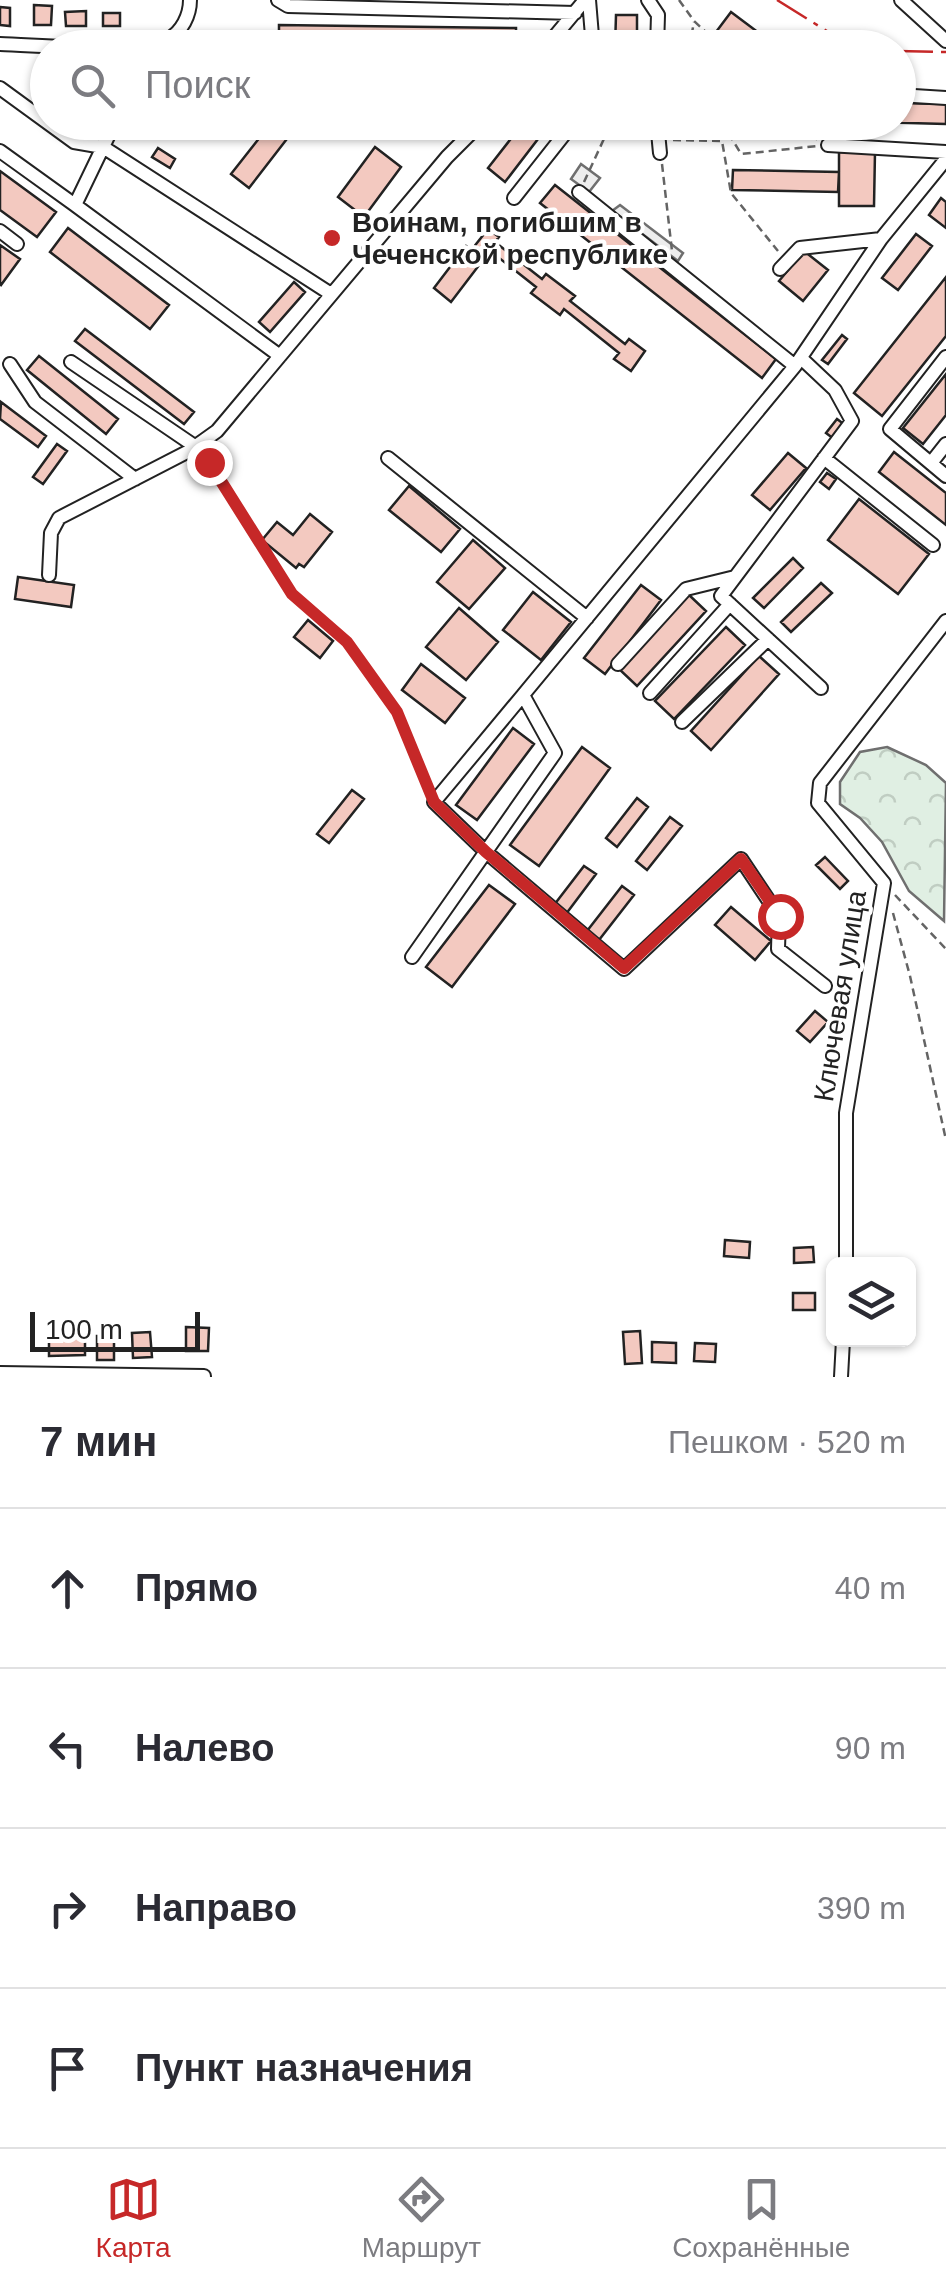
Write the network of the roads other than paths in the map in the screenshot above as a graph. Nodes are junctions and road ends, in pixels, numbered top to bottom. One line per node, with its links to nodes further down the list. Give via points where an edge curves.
1 (190, 0): 7 (street, via 190,15)
2 (278, 0): 6 (street, via 288,6)
3 (587, 0): 6 (street); 9 (street)
4 (648, 0): 10 (street)
5 (901, 0): 11 (street)
6 (575, 13): 8 (street)
7 (177, 30)
8 (561, 30)
9 (591, 30)
10 (658, 30)
11 (946, 41)
12 (0, 44): 13 (street)
13 (30, 44)
14 (0, 88): 17 (street)
15 (916, 96): 16 (street)
16 (946, 98)
17 (30, 110)
18 (71, 140): 25 (street)
19 (106, 140): 25 (street)
20 (462, 140): 35 (street)
21 (560, 140): 29 (street)
22 (658, 140): 24 (street)
23 (828, 145): 27 (street)
24 (658, 146)
25 (103, 147): 30 (street); 35 (street)
26 (1, 153): 30 (street)
27 (946, 156): 32 (street)
28 (580, 192): 39 (street)
29 (514, 198)
30 (75, 204): 36 (street)
31 (0, 230): 33 (street)
32 (881, 239): 34 (street, via 800,248); 39 (street)
33 (17, 244)
34 (784, 265)
35 (331, 294): 36 (street)
36 (280, 356): 42 (street)
37 (946, 357): 45 (street, via 890,429)
38 (71, 362): 42 (street)
39 (798, 362): 44 (street, via 836,390 852,421); 52 (street)
40 (10, 364): 47 (street, via 35,402)
41 (946, 444): 45 (street)
42 (196, 447): 47 (street)
43 (388, 458): 52 (street)
44 (824, 458): 48 (street); 50 (street)
45 (931, 464): 46 (street)
46 (946, 476)
47 (135, 480): 49 (street, via 60,518 51,533)
48 (933, 545)
49 (49, 574)
50 (735, 578): 51 (street, via 721,596); 55 (street, via 686,589)
51 (730, 604): 54 (street); 57 (street)
52 (587, 618): 58 (street)
53 (946, 621): 63 (street, Ключевая улица, via 820,783 818,803 884,882 846,1113)
54 (768, 638): 56 (street); 59 (street)
55 (618, 664)
56 (821, 688)
57 (650, 693)
58 (523, 695): 60 (street, via 555,753); 60 (street, via 434,802)
59 (682, 722)
60 (486, 852): 61 (street); 62 (street, via 624,968 741,859 780,916 778,950)
61 (412, 957)
62 (824, 986)
63 (846, 1257)
64 (843, 1347): 67 (street)
65 (0, 1373): 66 (street)
66 (204, 1376)
67 (841, 1377)

